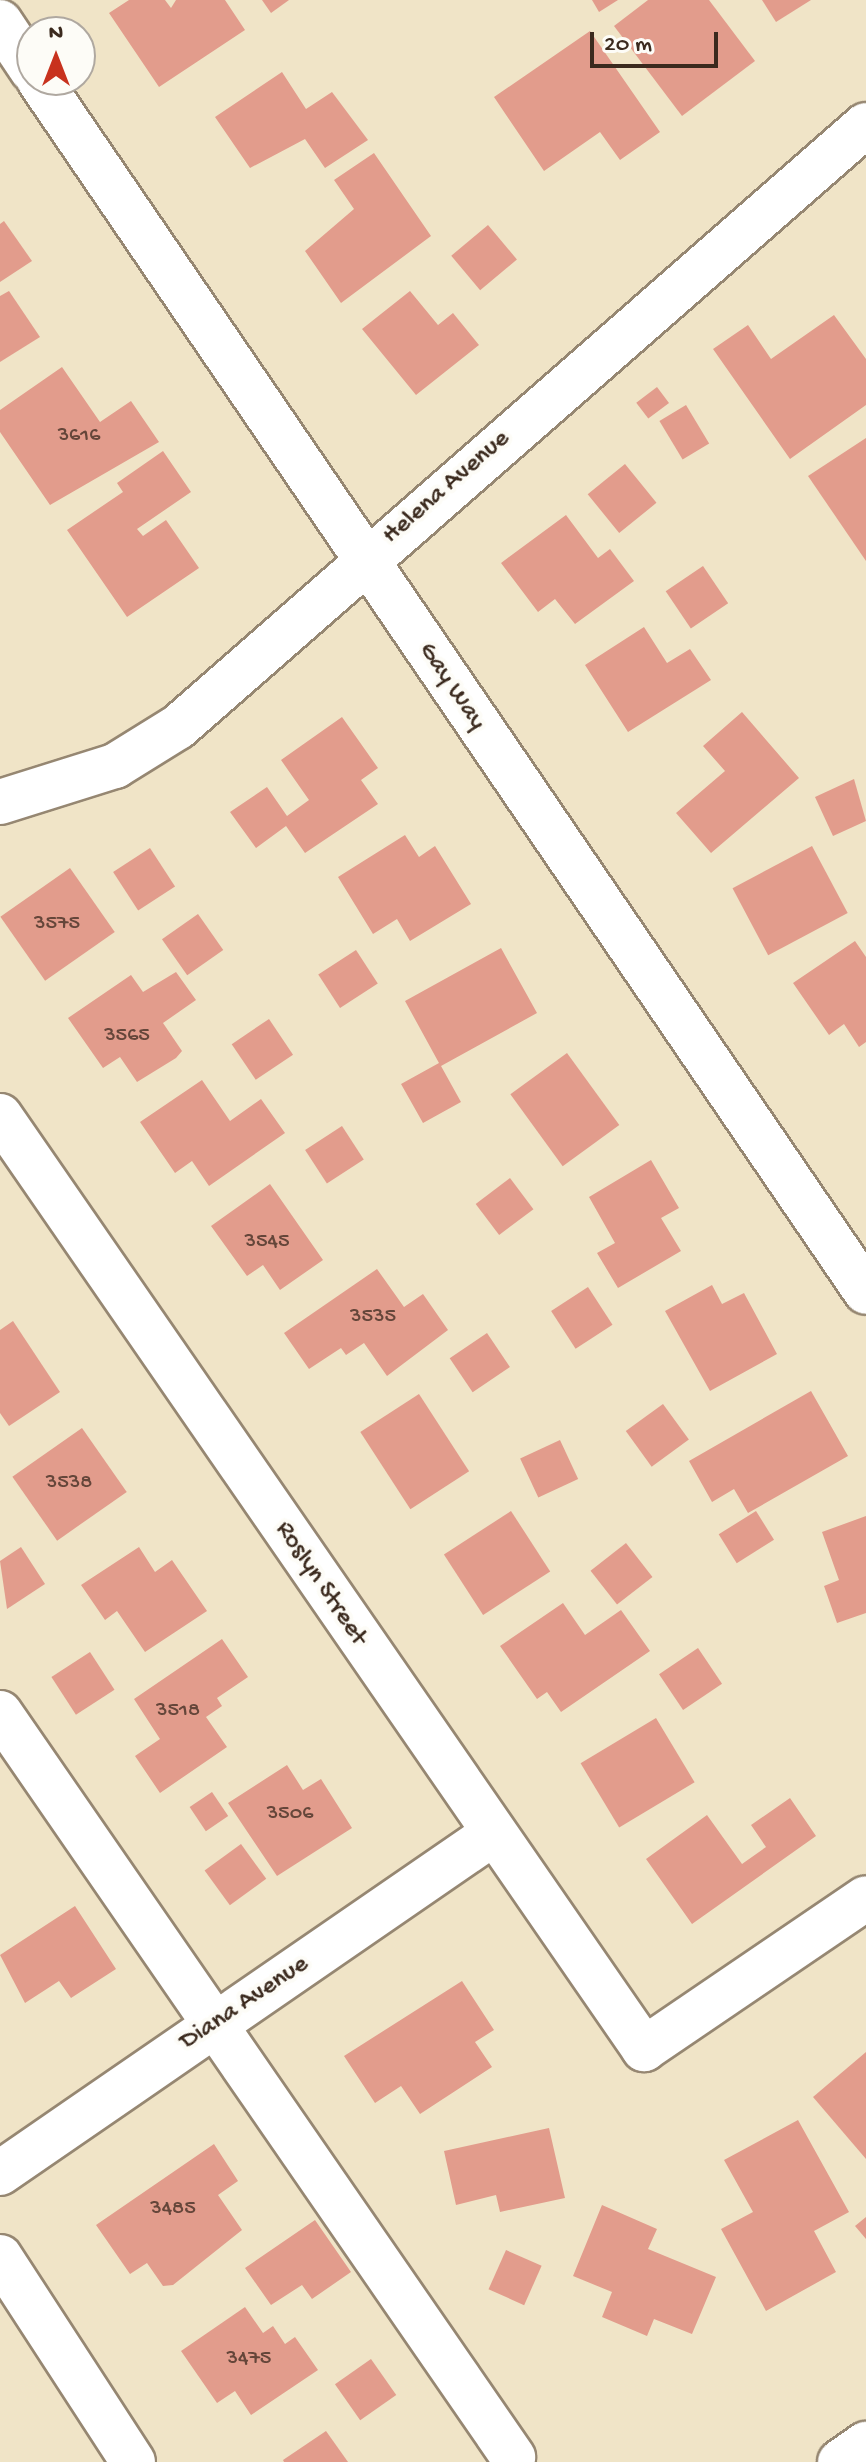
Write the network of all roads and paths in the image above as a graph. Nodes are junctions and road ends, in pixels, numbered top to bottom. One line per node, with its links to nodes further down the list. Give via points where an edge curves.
1 (0, 22): 2 (main road)
2 (16, 46)
3 (50, 96): 5 (main road, Gay Way)
4 (859, 147): 5 (main road, Helena Avenue)
5 (364, 560): 6 (main road, Helena Avenue, via 178,727 115,766); 8 (main road, Gay Way)
6 (0, 802)
7 (0, 1116): 10 (main road, Roslyn Street)
8 (866, 1292)
9 (0, 1713): 12 (main road)
10 (491, 1835): 11 (main road, Roslyn Street, via 644,2049); 12 (main road, Diana Avenue)
11 (866, 1898)
12 (217, 2023): 13 (main road, Diana Avenue); 16 (main road)
13 (0, 2173)
14 (0, 2257): 17 (main road)
15 (866, 2444): 18 (main road)
16 (513, 2457)
17 (133, 2462)
18 (840, 2462)

